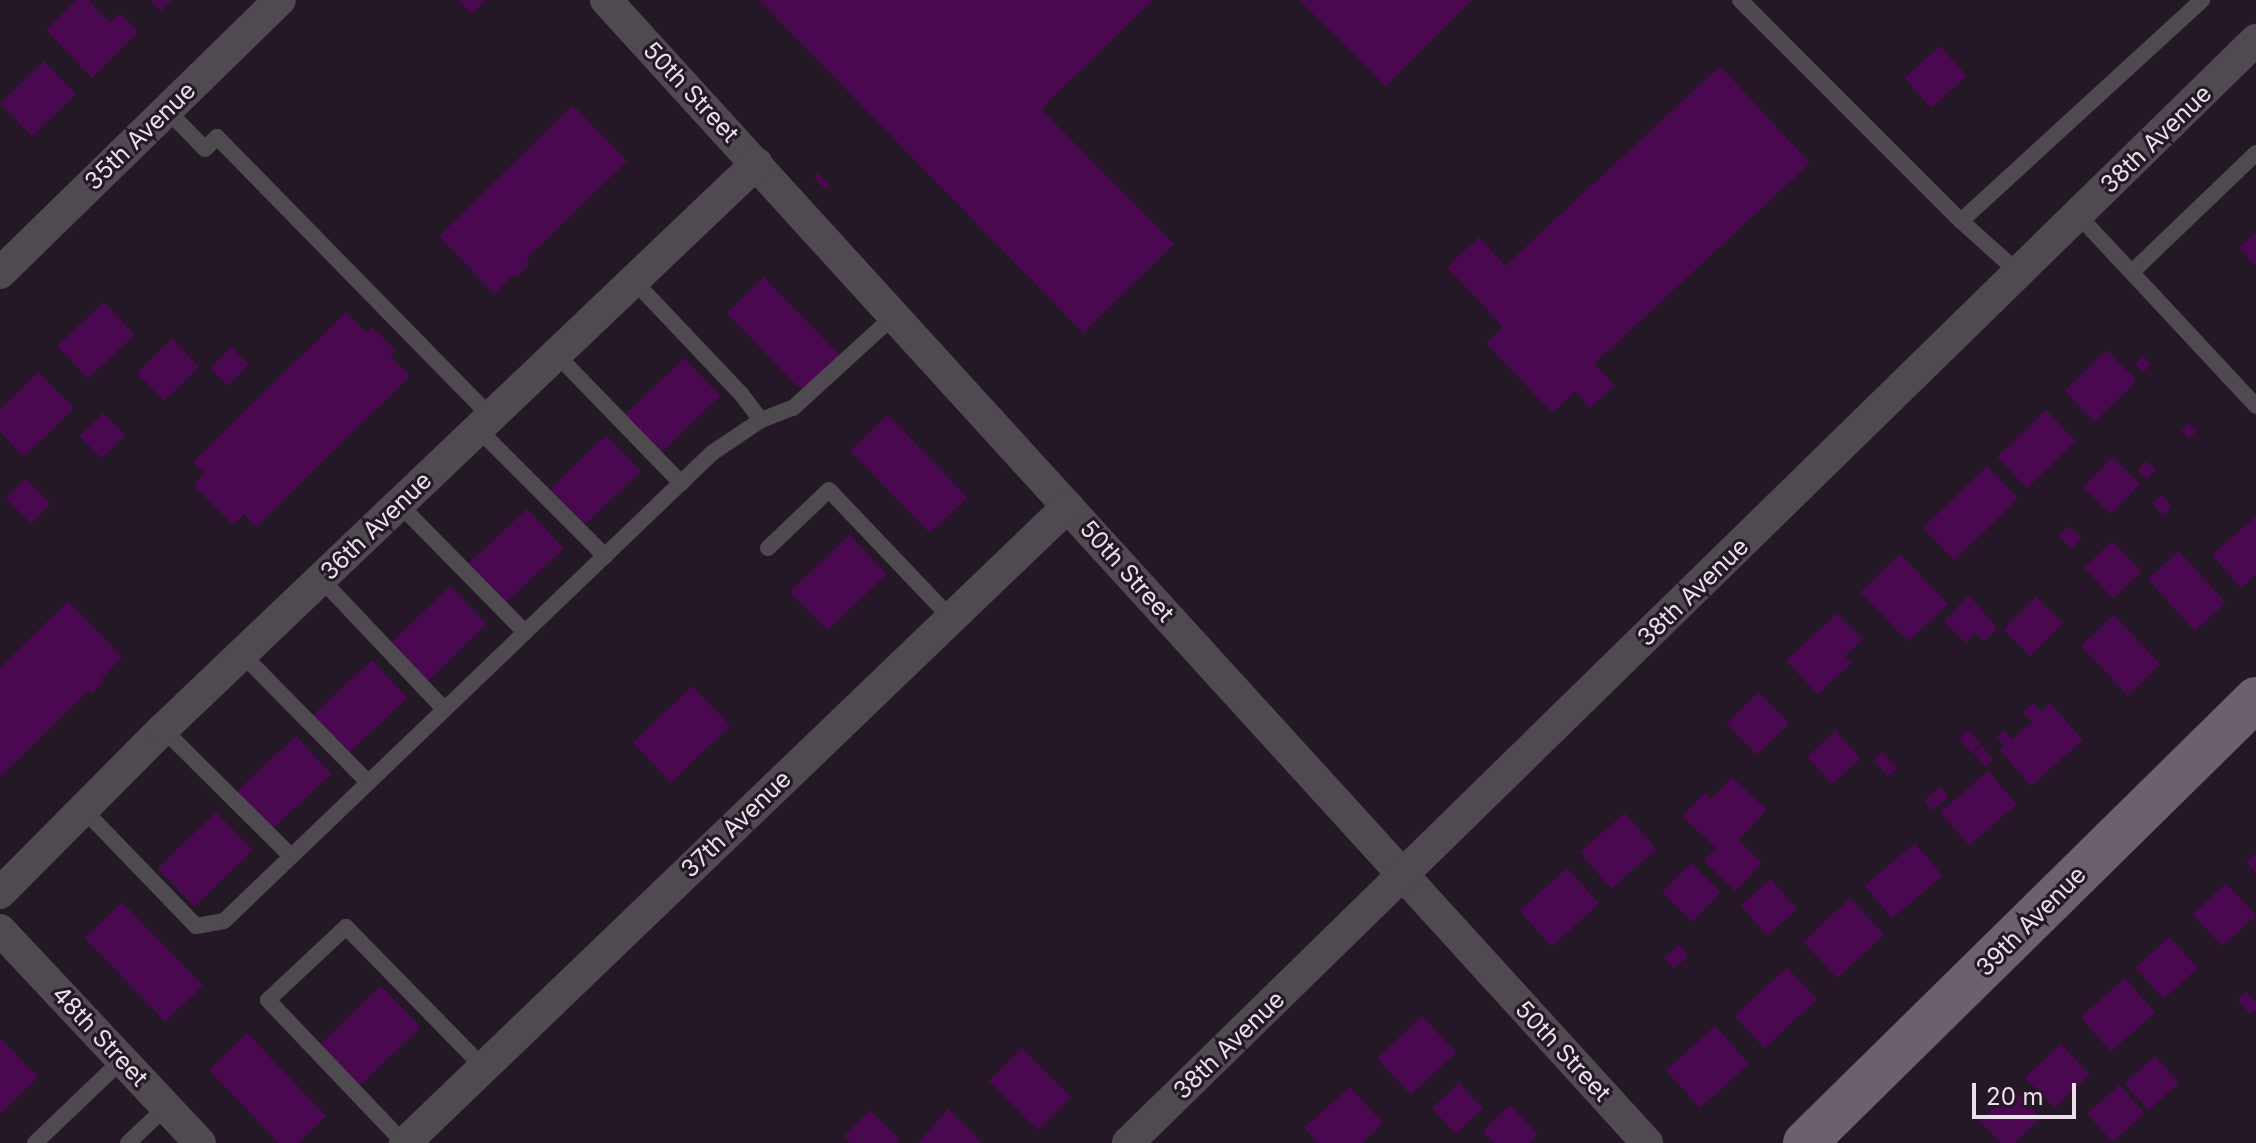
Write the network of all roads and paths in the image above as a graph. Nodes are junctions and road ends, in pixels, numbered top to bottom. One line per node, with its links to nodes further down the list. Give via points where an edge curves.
1 (280, 0): 6 (street, 35th Avenue)
2 (606, 0): 8 (street, 50th Street)
3 (1740, 0): 10 (lane)
4 (2202, 0): 10 (lane)
5 (2256, 40): 9 (street, 38th Avenue)
6 (167, 110): 12 (street, 35th Avenue); 19 (lane, via 205,149 217,137)
7 (2256, 153): 11 (lane)
8 (757, 163): 14 (street, 36th Avenue); 15 (street, 50th Street)
9 (2078, 215): 11 (lane); 13 (street, 38th Avenue)
10 (1961, 221): 13 (lane)
11 (2132, 272): 17 (lane)
12 (0, 273)
13 (2019, 273): 35 (street, 38th Avenue)
14 (634, 281): 16 (street, 36th Avenue); 18 (lane)
15 (895, 315): 18 (lane, via 793,408); 22 (street, 50th Street)
16 (556, 354): 19 (street, 36th Avenue); 20 (lane)
17 (2256, 406)
18 (761, 420): 20 (lane, via 712,453)
19 (484, 423): 21 (street, 36th Avenue); 24 (lane)
20 (681, 483): 24 (lane)
21 (399, 504): 25 (street, 36th Avenue); 27 (lane)
22 (1068, 506): 26 (street, 37th Avenue); 35 (street, 50th Street)
23 (768, 548): 26 (lane, via 829,490)
24 (605, 556): 27 (lane)
25 (321, 579): 28 (street, 36th Avenue); 30 (lane)
26 (951, 618): 39 (street, 37th Avenue)
27 (525, 632): 30 (lane)
28 (242, 654): 31 (street, 36th Avenue); 32 (lane)
29 (2256, 699): 47 (main road, 39th Avenue)
30 (444, 709): 32 (lane)
31 (163, 729): 33 (street, 36th Avenue); 34 (lane)
32 (368, 782): 34 (lane)
33 (85, 811): 34 (lane, via 196,926 224,921); 36 (street, 36th Avenue)
34 (291, 856)
35 (1402, 877): 45 (street, 38th Avenue); 46 (street, 50th Street)
36 (0, 893)
37 (0, 930): 38 (street, 48th Street)
38 (122, 1060): 40 (street, 48th Street); 41 (lane)
39 (483, 1067): 44 (street, 37th Avenue); 44 (lane, via 346,927 268,1000)
40 (166, 1107): 42 (lane); 43 (street, 48th Street)
41 (35, 1143)
42 (128, 1143)
43 (200, 1143)
44 (404, 1143)
45 (1128, 1143)
46 (1647, 1143)
47 (1805, 1143)

